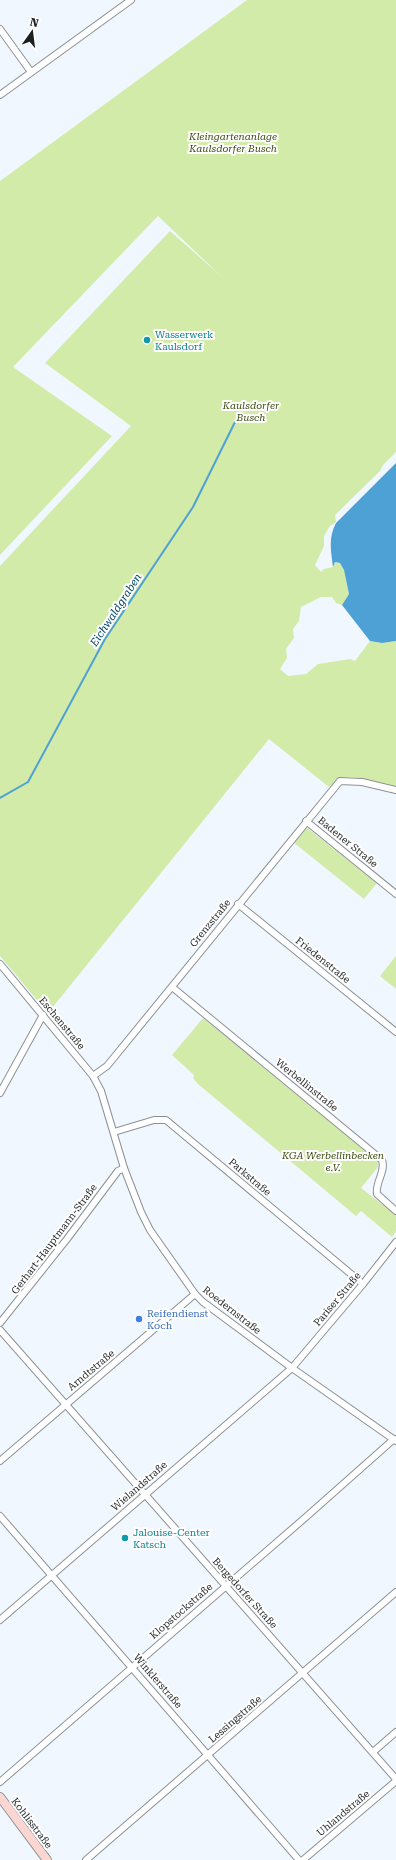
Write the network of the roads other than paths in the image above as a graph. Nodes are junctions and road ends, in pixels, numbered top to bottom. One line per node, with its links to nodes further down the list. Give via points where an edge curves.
1 (131, 0): 3 (street)
2 (0, 29): 3 (street)
3 (31, 72): 4 (street)
4 (0, 94)
5 (396, 790): 6 (street, Grenzstraße, via 362,782 340,781)
6 (306, 821): 7 (street, Badener Straße); 8 (street, Grenzstraße)
7 (396, 894)
8 (238, 904): 10 (street, Grenzstraße); 12 (street, Friedenstraße)
9 (0, 964): 11 (street, Eschenstraße)
10 (172, 987): 13 (street, Grenzstraße, via 107,1066); 18 (street, Werbellinstraße, via 382,1160 384,1170 376,1187 377,1194)
11 (43, 1015): 13 (street, Eschenstraße); 14 (street)
12 (396, 1032)
13 (93, 1076): 15 (street, Eschenstraße)
14 (0, 1094)
15 (103, 1098): 16 (street, Roedernstraße)
16 (114, 1132): 17 (street, Roedernstraße); 20 (street, Parkstraße, via 154,1120 166,1120)
17 (124, 1168): 21 (street, Roedernstraße, via 150,1230); 22 (street, Gerhart-Hauptmann-Straße, via 118,1171)
18 (396, 1211)
19 (396, 1242): 20 (street, Pariser Straße)
20 (364, 1284): 24 (street, Pariser Straße)
21 (195, 1294): 24 (street, Roedernstraße); 25 (street, Arndtstraße)
22 (0, 1323)
23 (0, 1330): 25 (street, Bergedorfer Straße)
24 (292, 1368): 26 (street, Roedernstraße); 28 (street, Wielandstraße)
25 (65, 1405): 27 (street, Arndtstraße); 28 (street, Bergedorfer Straße)
26 (395, 1440): 31 (street, Klopstockstraße)
27 (0, 1461)
28 (146, 1494): 30 (street, Wielandstraße); 31 (street, Bergedorfer Straße)
29 (0, 1516): 30 (street, Winklerstraße)
30 (52, 1575): 33 (street, Wielandstraße); 34 (street, Winklerstraße)
31 (226, 1586): 34 (street, Klopstockstraße); 35 (street, Bergedorfer Straße)
32 (396, 1592): 35 (street, Lessingstraße)
33 (0, 1620)
34 (132, 1667): 38 (street, Winklerstraße); 40 (street, Klopstockstraße)
35 (303, 1673): 37 (street, Bergedorfer Straße); 38 (street, Lessingstraße)
36 (396, 1732): 37 (street)
37 (373, 1752): 39 (street, Bergedorfer Straße)
38 (208, 1755): 43 (street, Lessingstraße); 44 (street, Winklerstraße)
39 (396, 1780): 45 (street, Uhlandstraße)
40 (0, 1782)
41 (0, 1797): 42 (street, Kohlisstraße)
42 (47, 1860)
43 (86, 1860)
44 (299, 1860)
45 (303, 1860)

